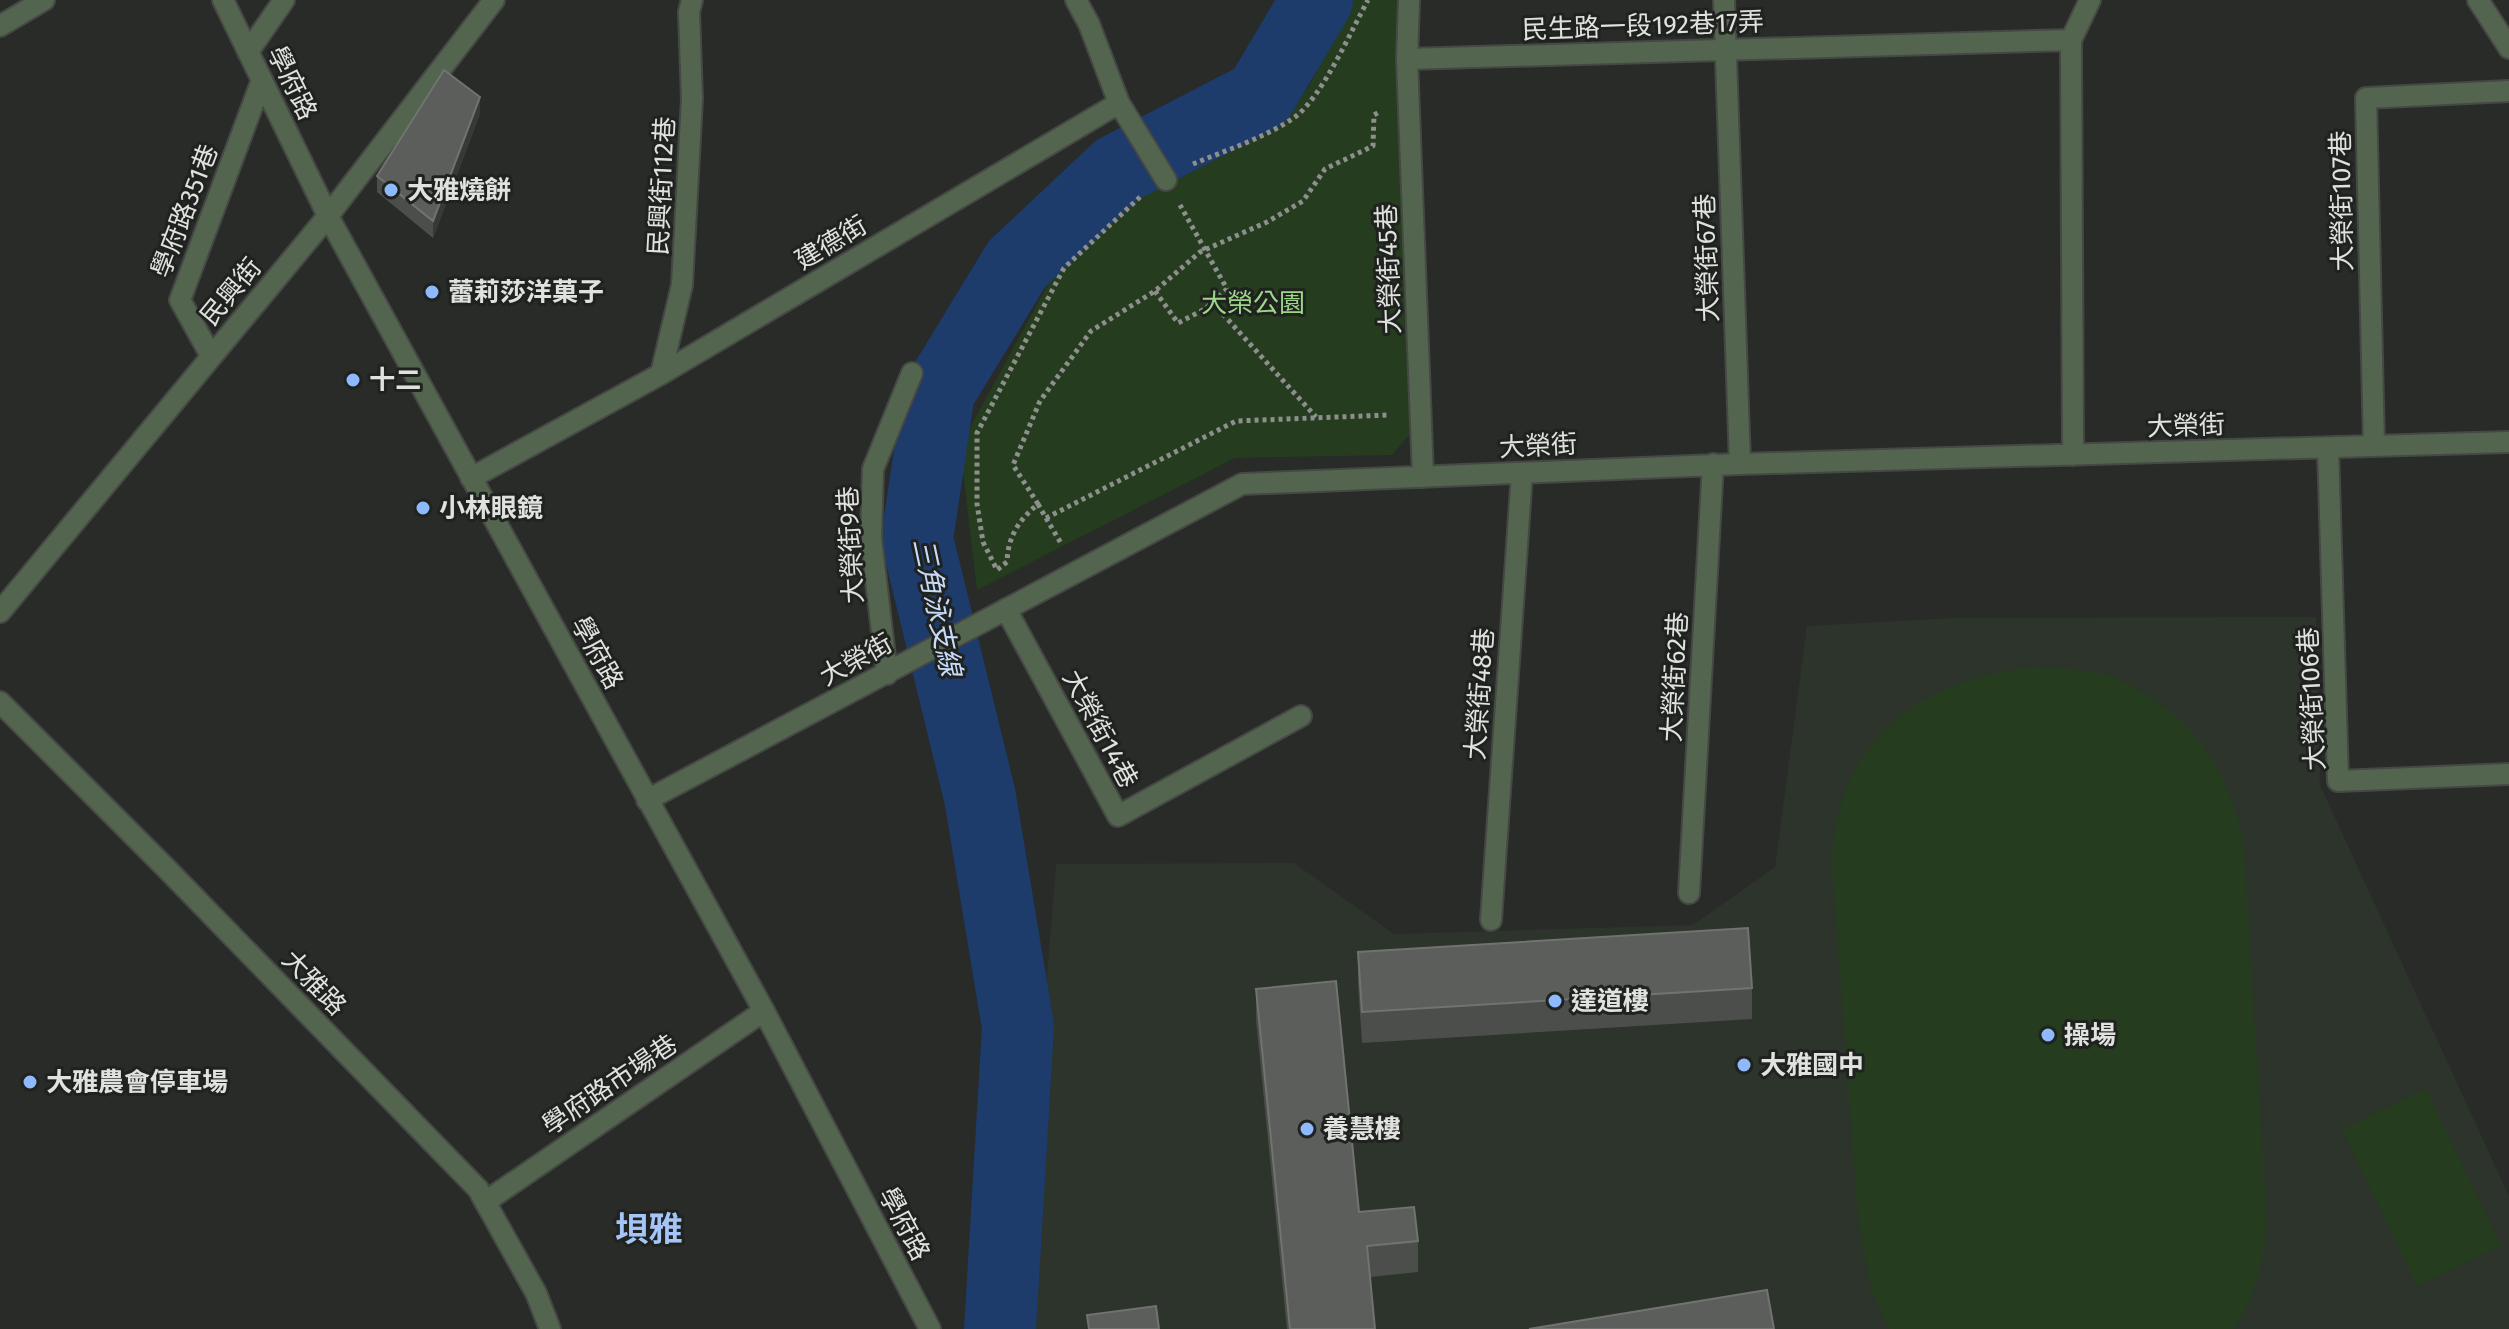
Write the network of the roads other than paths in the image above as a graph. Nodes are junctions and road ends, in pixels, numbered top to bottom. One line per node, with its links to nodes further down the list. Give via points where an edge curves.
1 (44, 0): 11 (street)
2 (223, 0): 15 (street, 學府路)
3 (284, 0): 15 (street)
4 (494, 0): 21 (street, 民興街)
5 (692, 0): 24 (street, 民興街112巷, via 682,285)
6 (1076, 0): 19 (street)
7 (1409, 0): 16 (street, 大榮街45巷)
8 (1724, 0): 14 (street, 大榮街67巷)
9 (2090, 0): 12 (street)
10 (2478, 0): 13 (street)
11 (0, 26)
12 (2071, 40): 14 (street, 民生路一段192巷17弄); 28 (street)
13 (2509, 48)
14 (1726, 50): 16 (street, 民生路一段192巷17弄); 30 (street, 大榮街67巷)
15 (248, 52): 17 (street, 學府路)
16 (1407, 59): 32 (street, 大榮街45巷)
17 (262, 80): 21 (street, 學府路); 22 (street, 學府路351巷, via 180,300)
18 (2509, 91): 26 (street, 大榮街107巷, via 2366,98)
19 (1119, 103): 20 (street); 24 (street, 建德街)
20 (1166, 180)
21 (328, 216): 22 (street, 民興街); 33 (street, 學府路)
22 (211, 356): 34 (street, 民興街)
23 (912, 373): 36 (street, 大榮街9巷, via 873,469 871,538)
24 (661, 374): 33 (street, 建德街)
25 (2509, 442): 26 (street, 大榮街)
26 (2374, 446): 27 (street, 大榮街)
27 (2328, 448): 28 (street, 大榮街); 39 (street, 大榮街106巷, via 2338,781)
28 (2073, 455): 30 (street, 大榮街)
29 (1713, 464): 30 (street, 大榮街); 31 (street, 大榮街); 41 (street, 大榮街62巷)
30 (1740, 464)
31 (1522, 473): 32 (street, 大榮街); 42 (street, 大榮街48巷)
32 (1423, 477): 35 (street, 大榮街, via 1242,484)
33 (471, 478): 40 (street, 學府路)
34 (0, 612)
35 (997, 614): 36 (street, 大榮街); 38 (street, 大榮街14巷, via 1118,816)
36 (895, 669): 40 (street, 大榮街)
37 (0, 702): 44 (street, 大雅路, via 467,1177)
38 (1301, 716)
39 (2509, 774)
40 (647, 800): 43 (street, 學府路)
41 (1689, 893)
42 (1491, 920)
43 (764, 1011): 44 (street, 學府路市場巷); 46 (street, 學府路)
44 (485, 1202): 45 (street, 大雅路)
45 (550, 1329)
46 (930, 1329)

